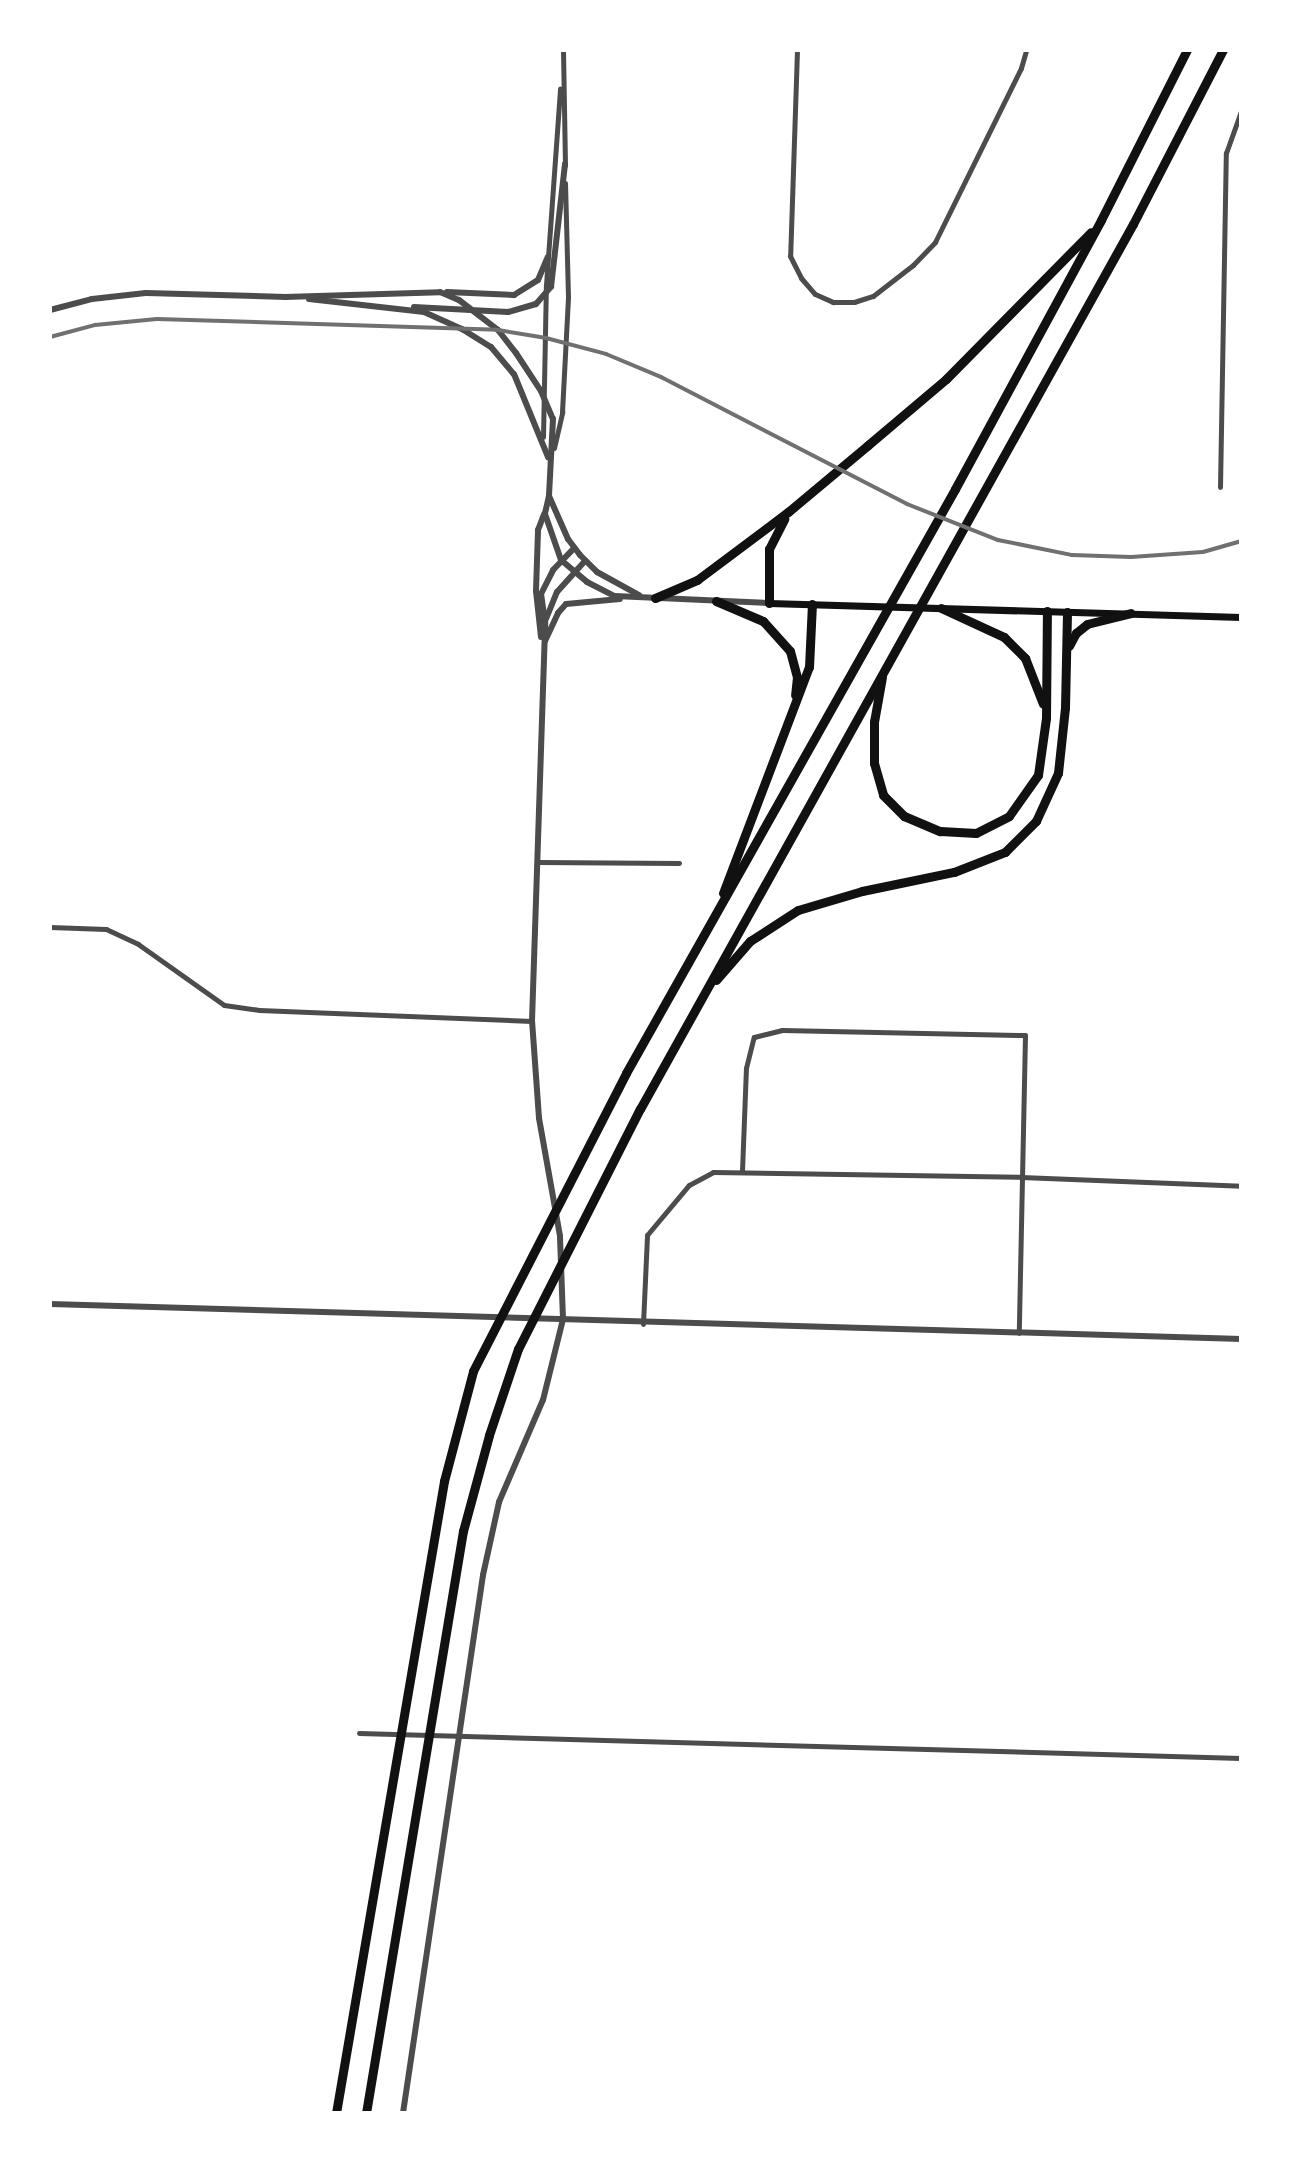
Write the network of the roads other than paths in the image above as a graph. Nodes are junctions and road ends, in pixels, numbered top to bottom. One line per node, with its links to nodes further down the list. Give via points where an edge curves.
1 (563, 50): 6 (street)
2 (797, 50): 3 (street, via 790,256 815,294 833,302 873,296 935,242)
3 (1026, 50)
4 (1187, 50): 9 (highway)
5 (1223, 50): 42 (highway, via 1133,224)
6 (563, 67): 8 (street); 10 (street)
7 (1241, 111): 20 (street, via 1226,153)
8 (565, 164): 12 (street, via 557,253); 19 (street, via 568,297 562,412)
9 (1101, 220): 22 (highway, via 957,368); 47 (highway)
10 (548, 257): 11 (street, via 538,280 514,295); 12 (street)
11 (440, 292): 13 (street); 16 (street)
12 (546, 294): 16 (street, via 536,304 508,312); 17 (street)
13 (285, 297): 14 (street); 15 (street, via 146,293)
14 (402, 307): 16 (street); 18 (street, via 462,329 491,347 514,374)
15 (50, 310)
16 (472, 310): 17 (street, via 507,341)
17 (545, 398): 18 (street); 19 (street, via 553,419)
18 (543, 437): 19 (street)
19 (550, 464): 21 (street)
20 (1220, 487)
21 (549, 496): 23 (street); 24 (street)
22 (788, 512): 30 (highway, via 697,580); 32 (highway, via 769,549)
23 (545, 514): 25 (street); 40 (street, via 538,530 536,591)
24 (574, 548): 25 (street); 26 (street)
25 (561, 560): 27 (street); 39 (street, via 541,594)
26 (585, 561): 27 (street); 28 (street)
27 (574, 572): 29 (street); 39 (street, via 557,592)
28 (639, 595): 29 (street); 30 (street)
29 (625, 598): 40 (street, via 566,604)
30 (655, 598): 31 (street)
31 (716, 601): 32 (street); 43 (highway, via 763,621 790,651 797,677)
32 (769, 603): 33 (main road)
33 (812, 604): 34 (main road); 43 (highway, via 809,667)
34 (941, 608): 35 (main road); 44 (highway, via 1004,637 1025,658)
35 (1047, 611): 36 (main road); 44 (highway)
36 (1067, 612): 37 (main road); 41 (highway)
37 (1131, 613): 38 (main road); 41 (highway, via 1087,624)
38 (1241, 617)
39 (545, 622): 40 (street)
40 (543, 644): 45 (street)
41 (1067, 653): 49 (highway, via 1058,773 1036,821 1005,852 954,872 798,910 750,941)
42 (884, 668): 44 (highway, via 874,722 874,763 883,795 904,816 940,831 976,833 1009,816 1038,775); 49 (highway)
43 (794, 709): 47 (highway)
44 (1046, 718)
45 (537, 862): 46 (street); 50 (street)
46 (679, 863)
47 (712, 922): 62 (highway, via 626,1073 473,1371 444,1481)
48 (50, 927): 50 (street, via 106,929 224,1005)
49 (703, 995): 63 (highway, via 552,1277 518,1349 489,1435 463,1531)
50 (532, 1021): 55 (street, via 539,1118 564,1284)
51 (742, 1171): 52 (street); 52 (street, via 746,1068 754,1037 782,1030 1025,1035); 56 (street, via 704,1174 655,1221 644,1250)
52 (1021, 1177): 53 (street); 57 (street)
53 (1241, 1186)
54 (50, 1304): 55 (street)
55 (563, 1319): 56 (street); 60 (street, via 543,1400 499,1502)
56 (643, 1324): 57 (street)
57 (1019, 1333): 58 (street)
58 (1241, 1339)
59 (359, 1733): 60 (street)
60 (459, 1734): 61 (street); 64 (street)
61 (1241, 1758)
62 (336, 2113)
63 (366, 2113)
64 (403, 2113)

